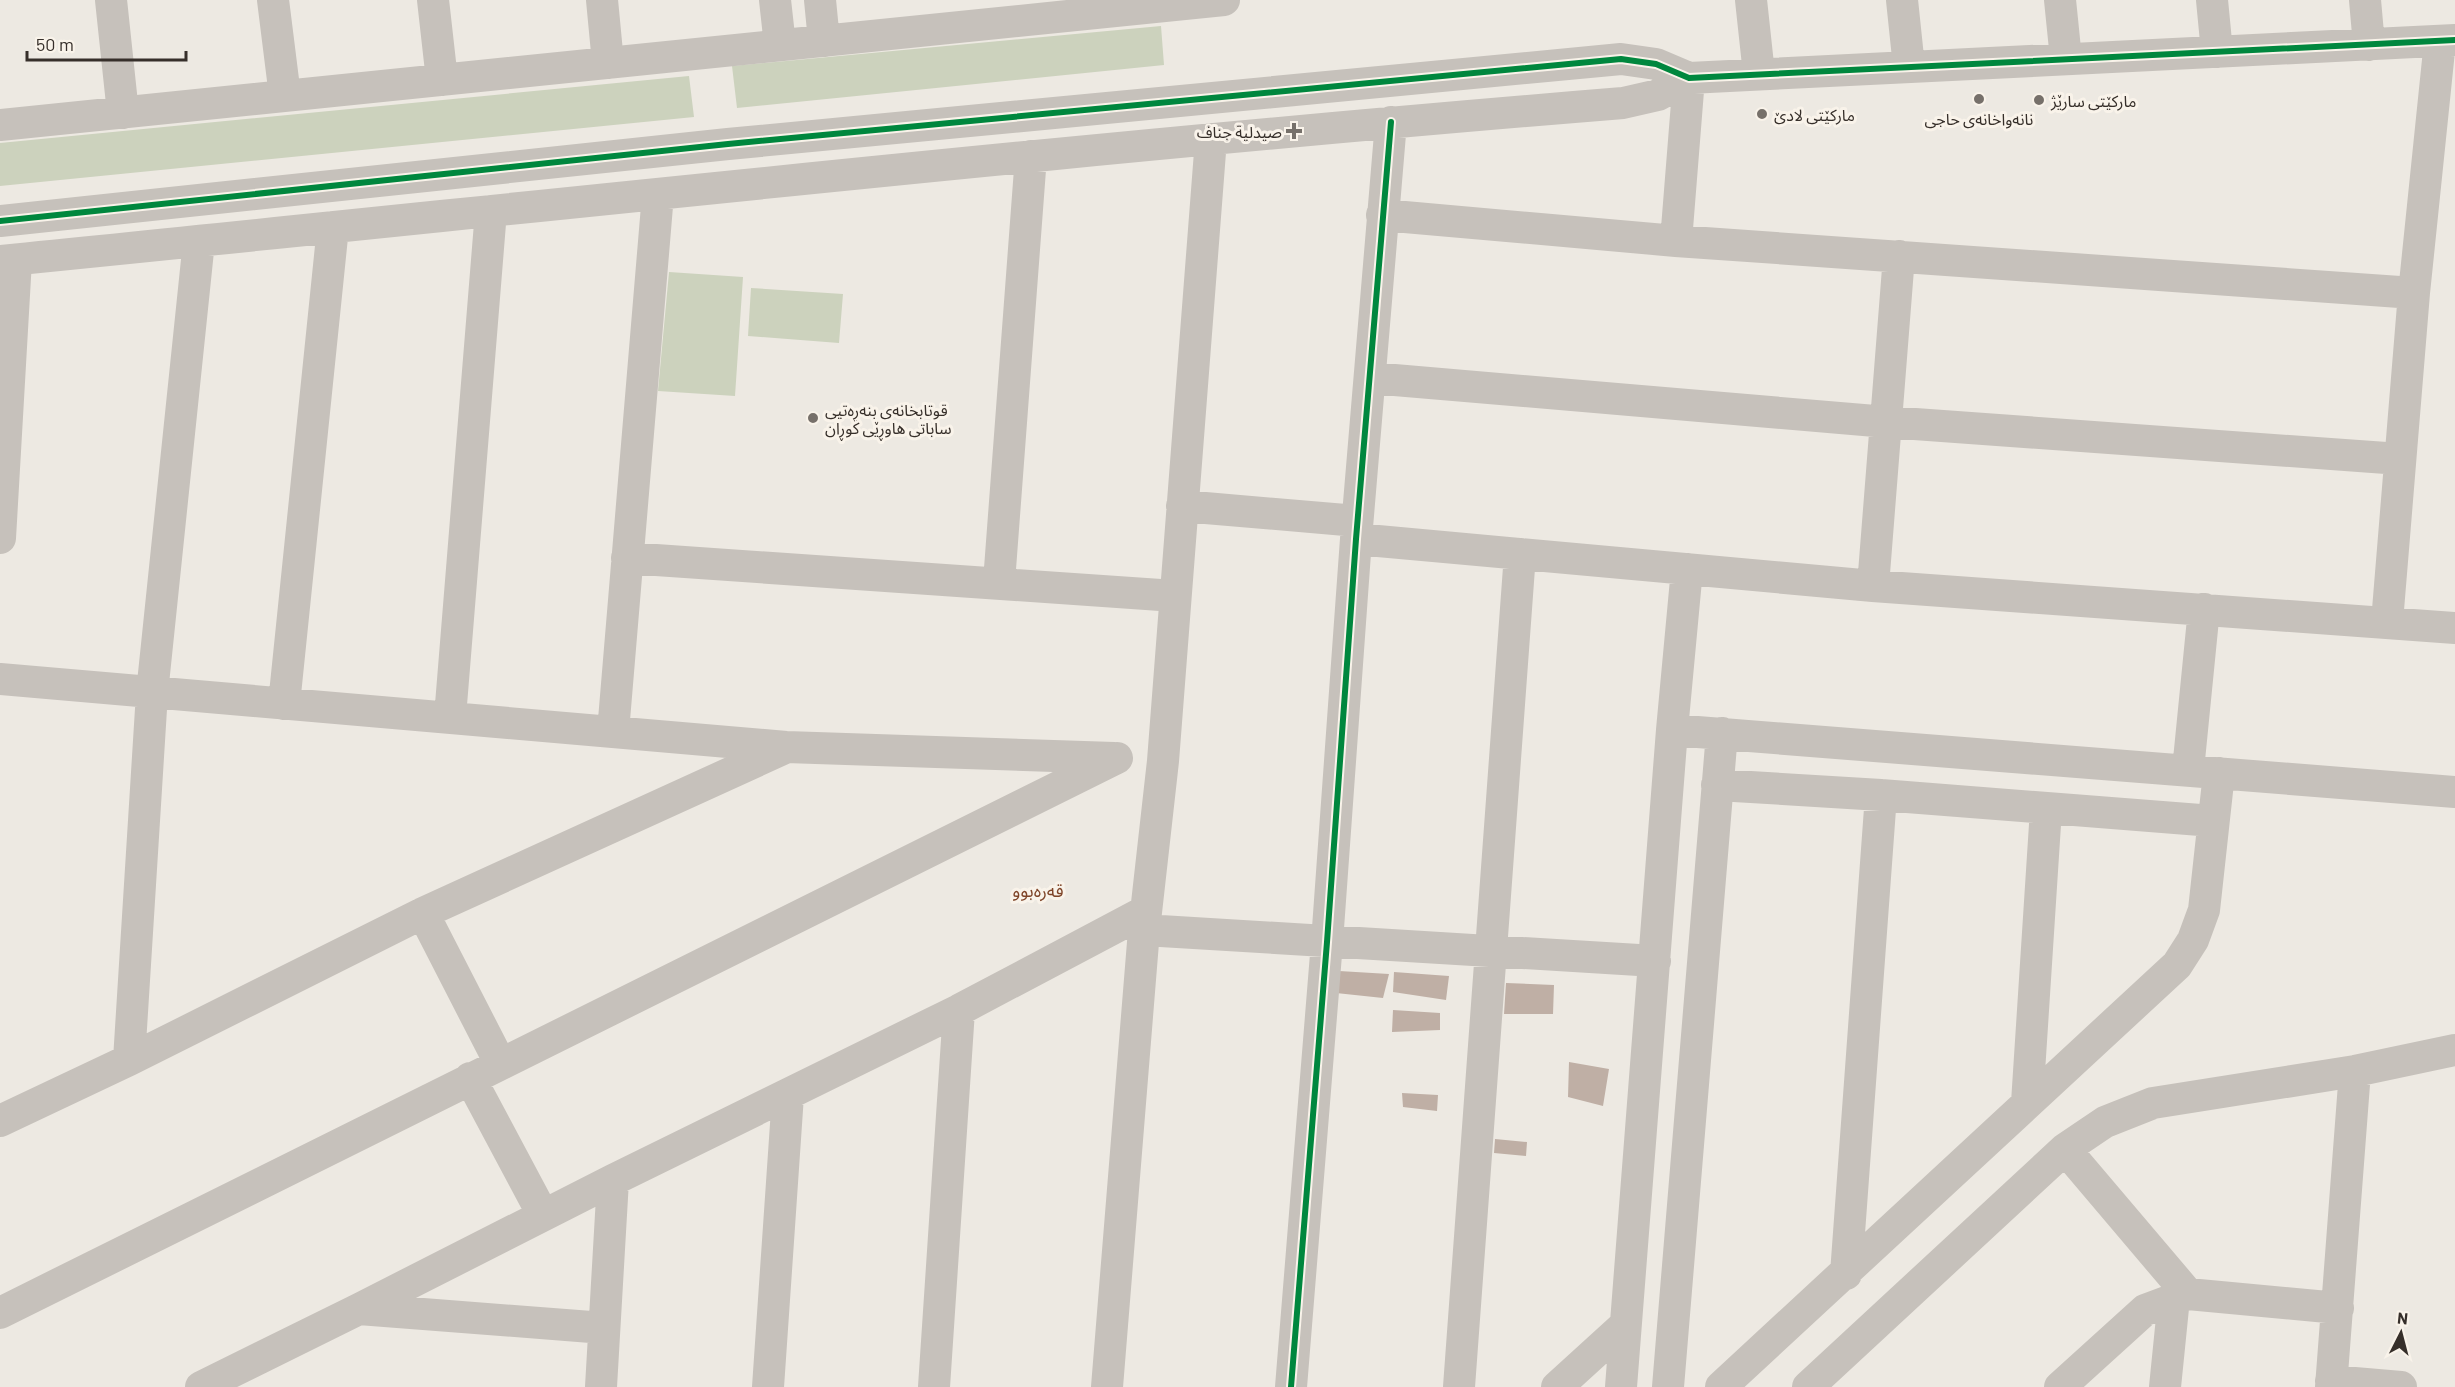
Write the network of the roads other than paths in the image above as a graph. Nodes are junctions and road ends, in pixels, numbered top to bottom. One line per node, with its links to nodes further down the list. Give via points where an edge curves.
1 (111, 0): 27 (street)
2 (273, 0): 26 (street)
3 (433, 0): 25 (street)
4 (602, 0): 21 (street)
5 (775, 0): 17 (street)
6 (820, 0): 15 (street)
7 (1224, 0): 13 (street)
8 (1751, 0): 23 (street)
9 (1902, 0): 22 (street)
10 (2060, 0): 20 (street)
11 (2212, 0): 19 (street)
12 (2365, 0): 18 (street)
13 (1159, 3): 14 (street)
14 (996, 12): 15 (street)
15 (824, 41): 17 (street)
16 (2447, 41): 18 (street); 43 (street)
17 (780, 45): 21 (street)
18 (2369, 45): 19 (street)
19 (2217, 52): 20 (street)
20 (2066, 59): 22 (street)
21 (608, 63): 25 (street)
22 (1909, 67): 23 (street)
23 (1759, 74): 24 (street)
24 (1689, 78): 28 (street, via 1658,95 1623,103); 31 (street, via 1656,64 1621,59); 40 (street)
25 (442, 80): 26 (street)
26 (285, 96): 27 (street)
27 (123, 112): 29 (street)
28 (1391, 122): 30 (street); 36 (street)
29 (0, 125)
30 (1211, 139): 32 (street); 47 (street)
31 (728, 144): 33 (street); 37 (street)
32 (1032, 156): 33 (street); 53 (street)
33 (734, 186): 34 (street)
34 (658, 194): 35 (street); 51 (street)
35 (490, 211): 38 (street); 62 (street)
36 (1382, 215): 40 (street); 44 (street)
37 (0, 221)
38 (333, 227): 39 (street); 61 (street)
39 (200, 241): 42 (street); 60 (street)
40 (1676, 241): 41 (street)
41 (1899, 256): 43 (street); 45 (street)
42 (8, 260): 49 (street)
43 (2414, 293): 46 (street)
44 (1371, 378): 45 (street); 48 (street)
45 (1887, 422): 46 (street); 54 (street)
46 (2400, 459): 57 (street)
47 (1182, 506): 48 (street); 55 (street)
48 (1356, 530): 50 (street); 78 (street)
49 (0, 538)
50 (1520, 554): 52 (street); 79 (street)
51 (627, 558): 53 (street); 64 (street)
52 (1687, 569): 54 (street); 63 (street)
53 (999, 582): 55 (street)
54 (1873, 586): 56 (street)
55 (1175, 596): 68 (street)
56 (2204, 609): 57 (street); 69 (street)
57 (2387, 622): 58 (street)
58 (2455, 628)
59 (0, 679): 60 (street)
60 (152, 693): 61 (street); 83 (street)
61 (284, 704): 62 (street)
62 (450, 717): 64 (street)
63 (1672, 730): 65 (street); 80 (street)
64 (613, 732): 66 (street)
65 (1722, 733): 69 (street); 71 (street)
66 (786, 747): 67 (street); 76 (street)
67 (1117, 758): 68 (street); 84 (street)
68 (1162, 761): 77 (street)
69 (2188, 770): 70 (street)
70 (2219, 773): 72 (street); 75 (street)
71 (1717, 784): 73 (street); 110 (street)
72 (2455, 792)
73 (1881, 795): 74 (street); 93 (street)
74 (2046, 809): 75 (street); 88 (street)
75 (2213, 821): 88 (street, via 2204,910 2186,953)
76 (423, 913): 83 (street); 84 (street)
77 (1145, 920): 78 (street); 81 (street); 105 (street)
78 (1327, 942): 79 (street); 106 (street)
79 (1490, 952): 80 (street); 107 (street)
80 (1655, 961): 98 (street)
81 (959, 1010): 87 (street); 104 (street)
82 (2455, 1050): 85 (street)
83 (129, 1060): 89 (street)
84 (500, 1063): 86 (street)
85 (2355, 1071): 90 (street, via 2153,1103 2105,1122); 95 (street)
86 (470, 1078): 92 (street); 97 (street)
87 (788, 1095): 91 (street); 103 (street)
88 (2028, 1103): 93 (street)
89 (0, 1121)
90 (2065, 1149): 94 (street); 112 (street)
91 (613, 1180): 92 (street); 99 (street)
92 (543, 1215): 96 (street)
93 (1846, 1274): 111 (street)
94 (2181, 1296): 95 (street); 113 (street, via 2145,1310); 114 (street)
95 (2338, 1308): 100 (street)
96 (359, 1309): 99 (street); 101 (street)
97 (0, 1313)
98 (1624, 1326): 108 (street); 109 (street)
99 (604, 1328): 102 (street)
100 (2331, 1384): 115 (street)
101 (201, 1387)
102 (601, 1387)
103 (768, 1387)
104 (934, 1387)
105 (1107, 1387)
106 (1291, 1387)
107 (1459, 1387)
108 (1557, 1387)
109 (1621, 1387)
110 (1668, 1387)
111 (1721, 1387)
112 (1808, 1387)
113 (2060, 1387)
114 (2165, 1387)
115 (2401, 1387)

